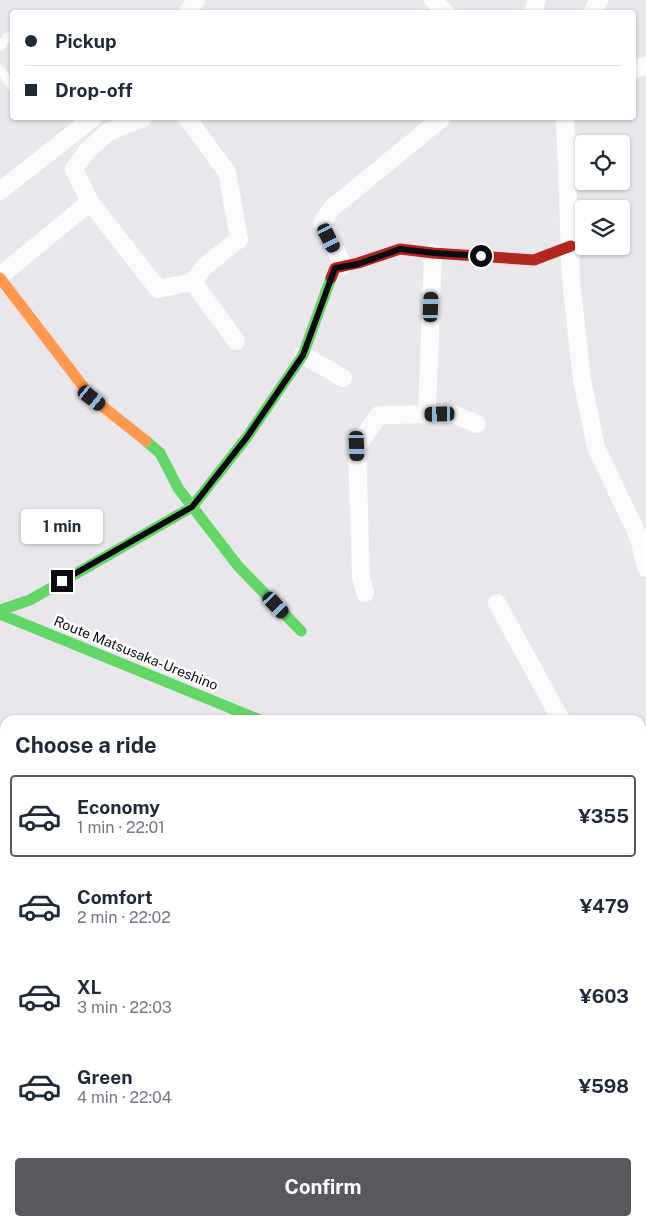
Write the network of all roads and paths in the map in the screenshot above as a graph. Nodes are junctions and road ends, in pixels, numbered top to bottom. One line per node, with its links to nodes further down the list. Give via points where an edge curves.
1 (433, 0): 2 (street)
2 (443, 10)
3 (10, 38): 4 (lane)
4 (0, 47)
5 (0, 69): 6 (lane)
6 (10, 84)
7 (88, 120): 12 (street)
8 (138, 120): 13 (street, via 108,132 86,152 74,169)
9 (188, 120): 18 (street, via 227,172 239,239 204,267)
10 (440, 120): 16 (street, via 332,208 322,224)
11 (565, 120): 14 (street)
12 (0, 191)
13 (90, 202): 17 (street); 18 (street, via 158,289)
14 (571, 246): 15 (street, via 534,260); 25 (street, via 571,280 582,380 596,448)
15 (434, 253): 16 (street, via 400,249); 22 (street)
16 (343, 266): 20 (street, via 335,268)
17 (0, 277): 24 (street, via 92,398 160,453)
18 (193, 282): 19 (street)
19 (236, 341)
20 (303, 355): 21 (street); 24 (street, via 247,437)
21 (344, 378)
22 (427, 414): 23 (street, via 454,414); 27 (street, via 379,415 357,446 361,577)
23 (477, 424)
24 (192, 507): 29 (street, via 30,600); 30 (street, via 238,566)
25 (643, 534): 26 (street)
26 (646, 568)
27 (365, 593)
28 (497, 603): 32 (street)
29 (0, 612): 31 (street, Route Matsusaka-Ureshino)
30 (301, 631)
31 (248, 715)
32 (558, 715)

